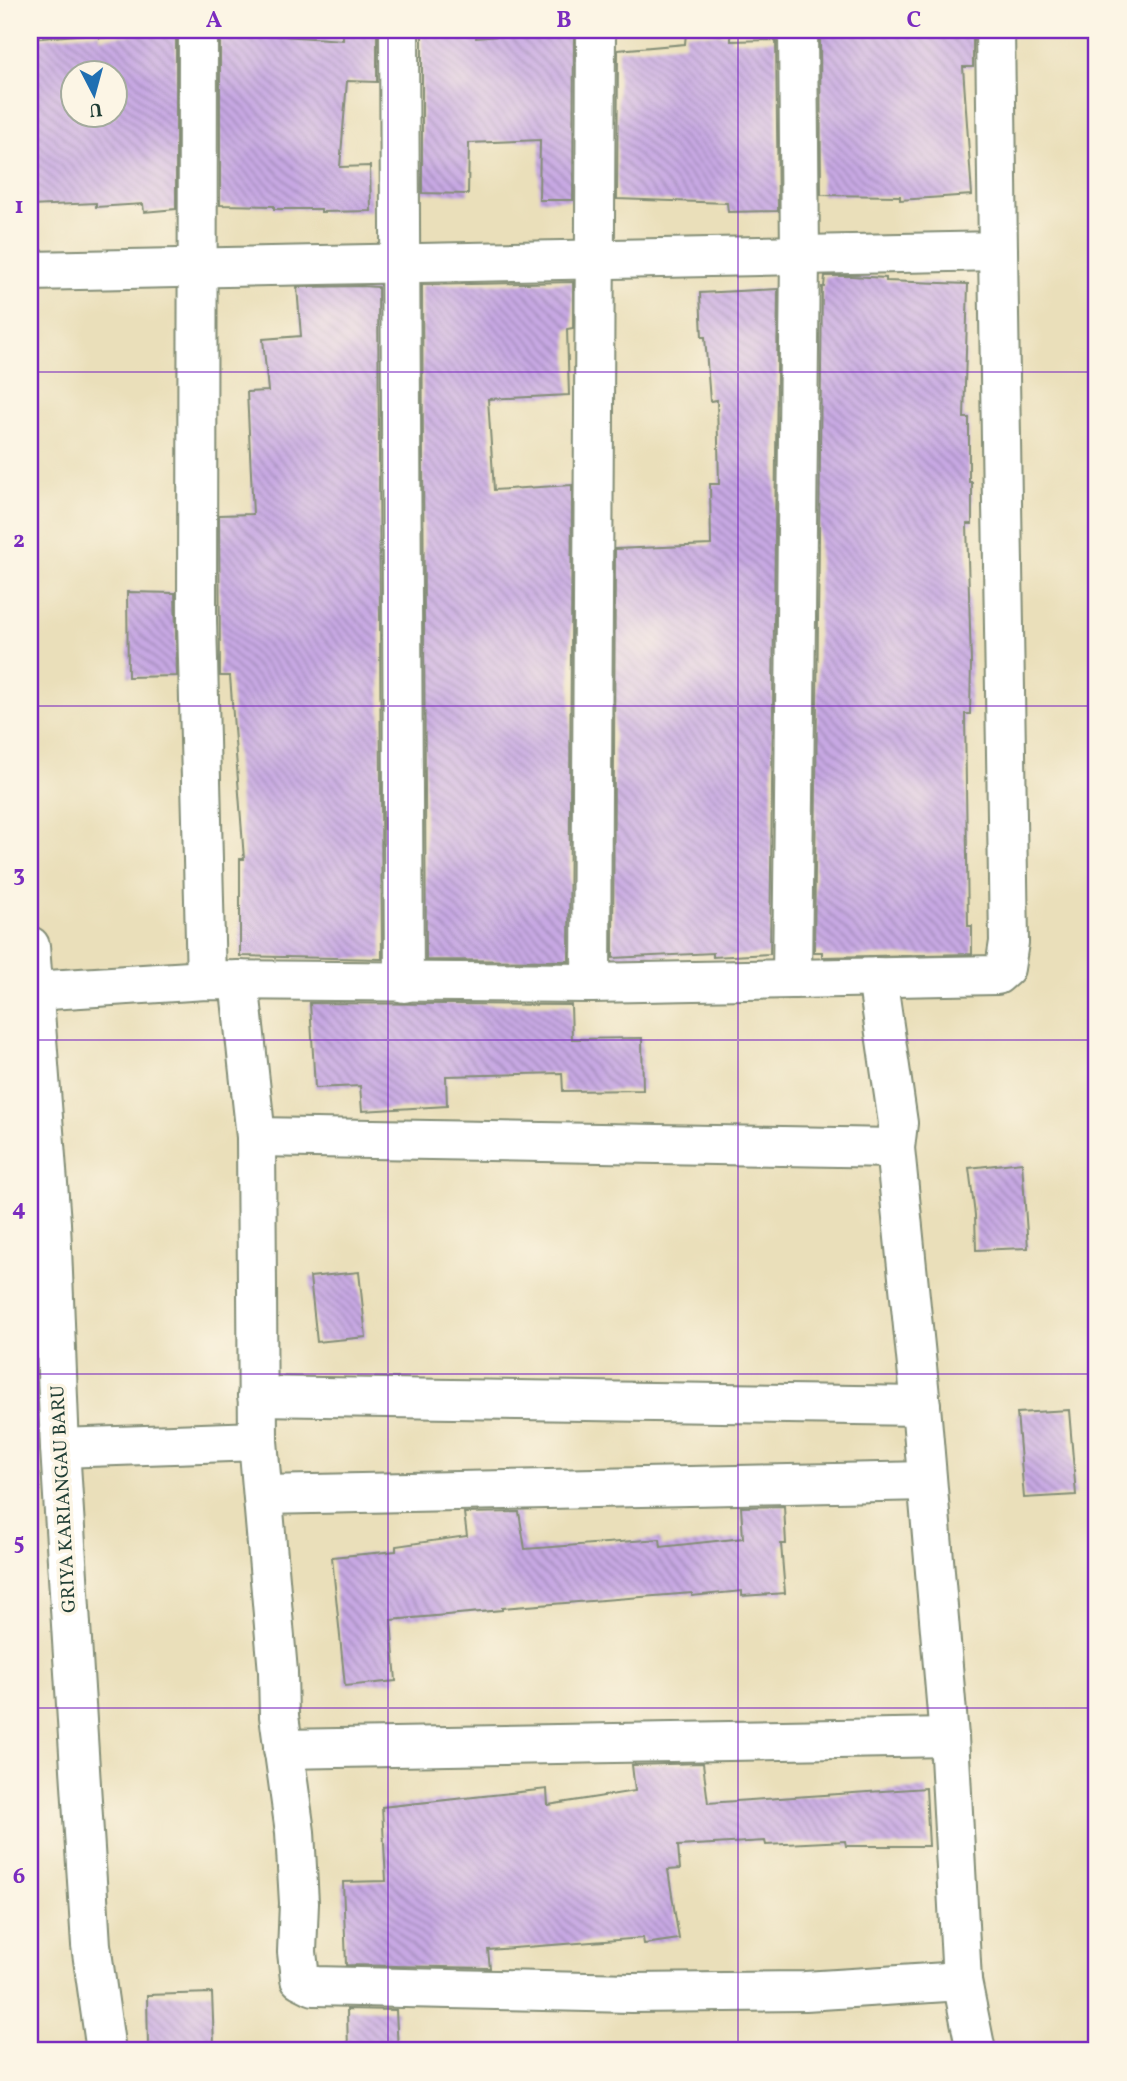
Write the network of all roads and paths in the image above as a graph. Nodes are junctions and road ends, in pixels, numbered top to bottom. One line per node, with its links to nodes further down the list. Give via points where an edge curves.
1 (198, 30): 10 (street)
2 (399, 30): 9 (street)
3 (596, 30): 8 (street)
4 (798, 30): 7 (street)
5 (995, 30): 6 (street)
6 (998, 251): 7 (street); 13 (street, via 1009,942 1005,968 997,975)
7 (800, 256): 8 (street); 14 (street)
8 (595, 259): 9 (street); 17 (street)
9 (398, 263): 10 (street); 16 (street)
10 (198, 267): 11 (street); 15 (street, via 197,620)
11 (30, 271)
12 (30, 946): 18 (street, GRIYA KARIANGAU BARU)
13 (877, 977): 14 (street); 20 (street, via 898,1123)
14 (792, 979): 17 (street)
15 (222, 980): 16 (street); 18 (street); 19 (street)
16 (404, 983): 17 (street)
17 (591, 983)
18 (33, 991): 24 (street, GRIYA KARIANGAU BARU, via 51,1223)
19 (256, 1138): 20 (street); 21 (street)
20 (895, 1148): 22 (street)
21 (257, 1396): 22 (street); 23 (street)
22 (921, 1406): 25 (street)
23 (258, 1441): 24 (street); 26 (street)
24 (60, 1448): 30 (street, GRIYA KARIANGAU BARU, via 91,1945)
25 (926, 1481): 26 (street); 27 (street)
26 (264, 1495): 28 (street)
27 (949, 1737): 28 (street); 29 (street)
28 (283, 1749): 29 (street, via 295,1832 300,1979 314,1986 631,1993 805,1991)
29 (962, 1981): 31 (street)
30 (106, 2051)
31 (976, 2051)

